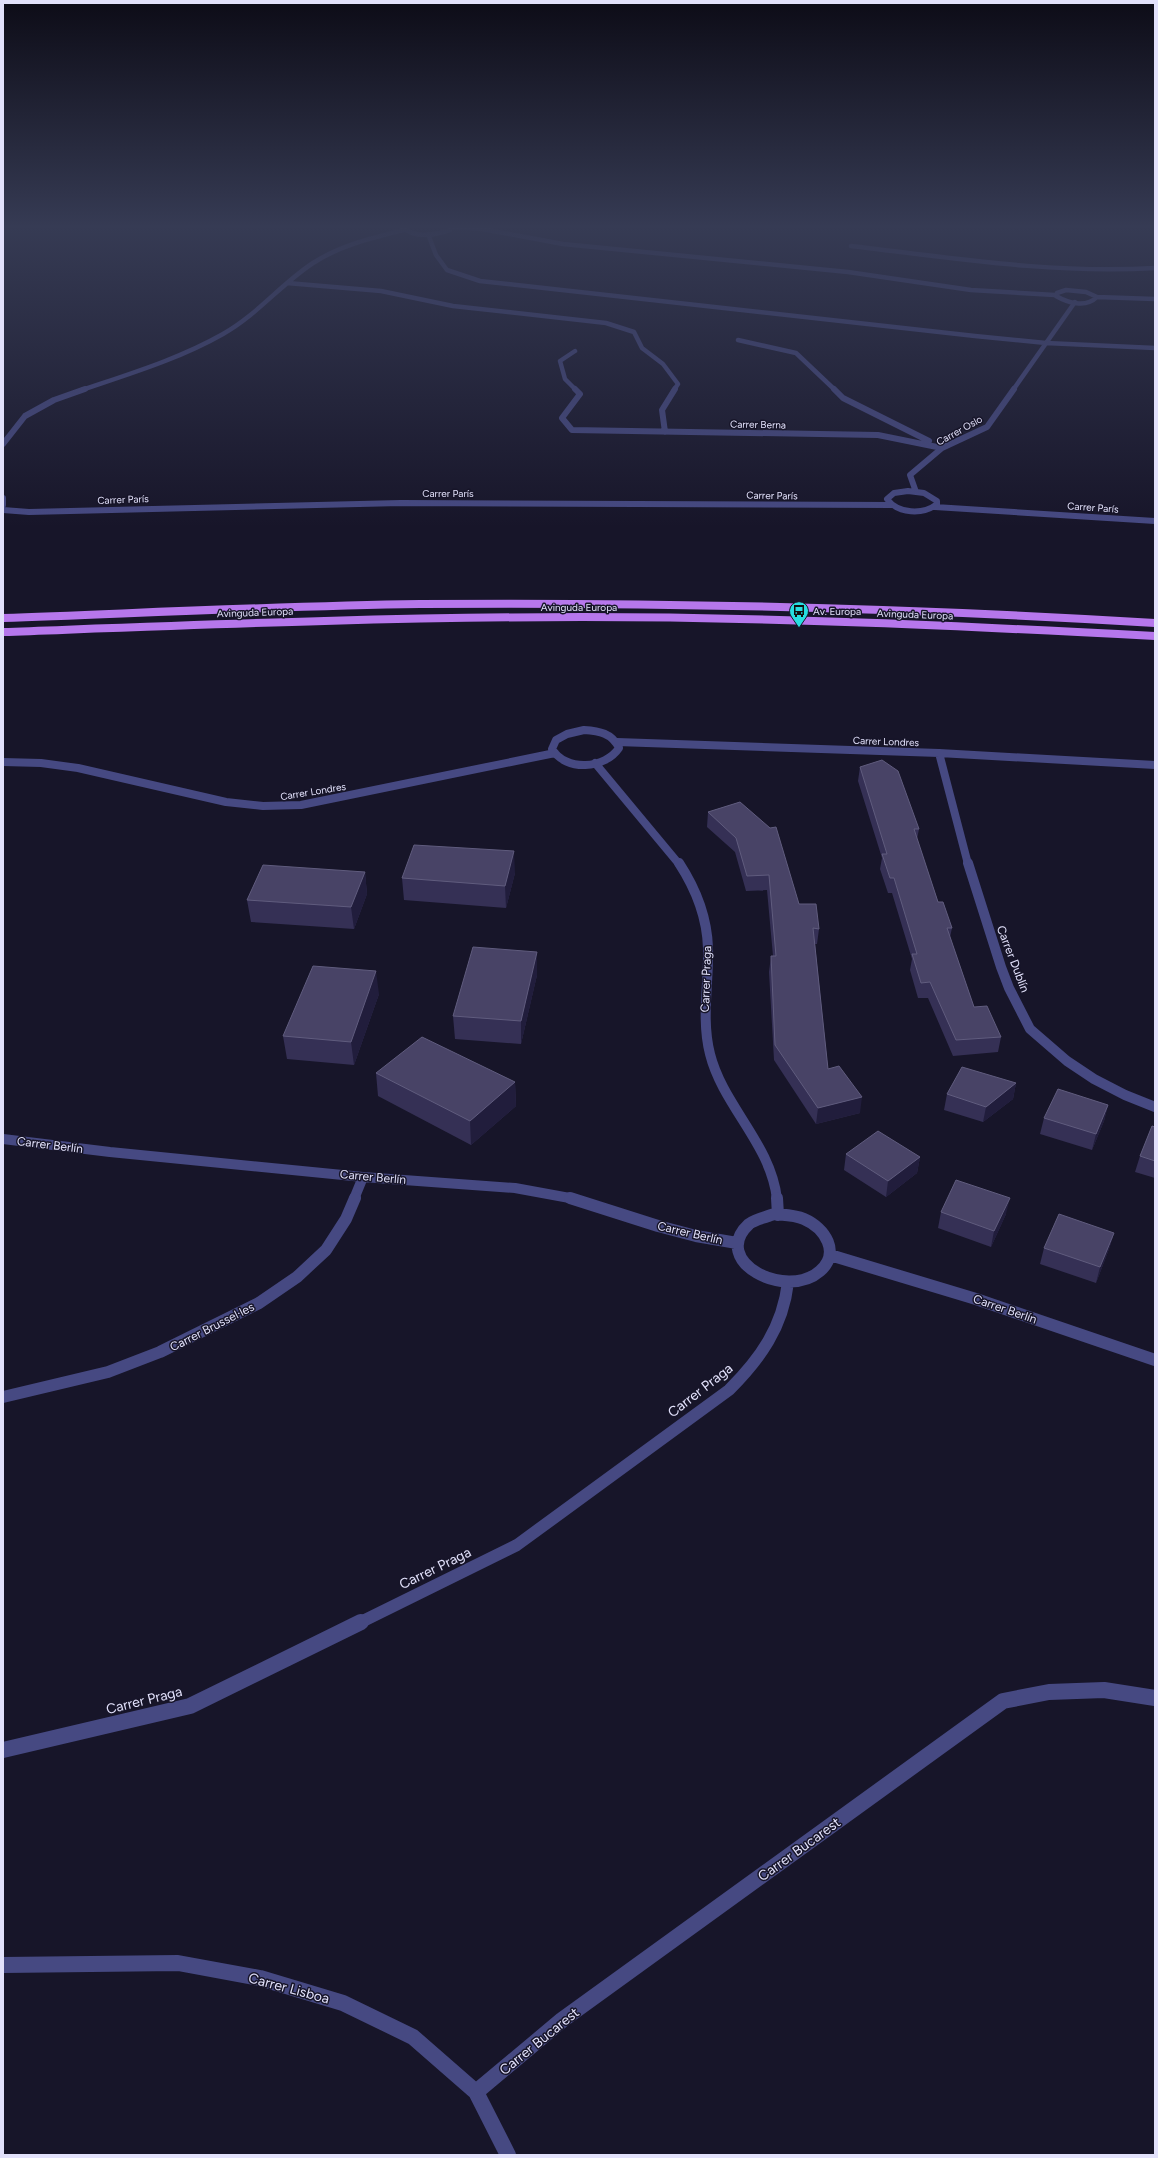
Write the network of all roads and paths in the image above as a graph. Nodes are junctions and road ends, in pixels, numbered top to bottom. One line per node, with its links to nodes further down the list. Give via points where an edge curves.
1 (238, 325): 10 (street, via 222,335 160,363 54,400 25,416)
2 (611, 325): 9 (street, via 634,332 642,348 663,364 678,384 662,410)
3 (879, 325): 6 (street)
4 (1059, 325): 6 (street, Carrer Oslo)
5 (738, 340): 11 (street, via 796,353 843,398)
6 (1046, 343): 7 (street); 11 (street, Carrer Oslo, via 987,427)
7 (1155, 348)
8 (575, 352): 9 (street, Carrer Berna, via 560,361 565,379 580,394 562,418 572,430)
9 (665, 432): 11 (street, Carrer Berna, via 878,435)
10 (3, 444)
11 (942, 448): 12 (street, Carrer Oslo, via 910,475)
12 (916, 492): 15 (street, via 894,493 888,499); 16 (street, via 935,498)
13 (3, 498): 14 (street)
14 (3, 505)
15 (892, 506): 16 (street, Carrer París, via 914,511); 17 (street, Carrer París, via 401,503 29,512)
16 (935, 507): 18 (street, Carrer París)
17 (3, 510)
18 (1155, 521)
19 (419, 605): 20 (main road, Avinguda Europa); 21 (main road); 22 (main road, Avinguda Europa, via 746,605 997,614)
20 (3, 618)
21 (418, 618): 23 (main road, Avinguda Europa); 24 (main road, Avinguda Europa, via 747,619)
22 (1155, 623)
23 (3, 632)
24 (1155, 636)
25 (617, 742): 26 (street, via 604,734 584,730 557,739 552,749); 27 (street, Carrer Londres); 29 (street, via 618,748 611,758)
26 (555, 753): 28 (street, Carrer Londres, via 301,805 275,807 232,803 64,766); 29 (street, via 571,762)
27 (939, 753): 30 (street, Carrer Londres); 31 (street, Carrer Dublín, via 960,838 1001,967 1030,1029 1067,1061 1094,1079)
28 (3, 762)
29 (595, 763): 34 (street, Carrer Praga, via 684,868 700,902 708,948 704,1010 710,1055 720,1081 769,1165)
30 (1155, 765)
31 (1155, 1107)
32 (3, 1138): 33 (street, Carrer Berlín, via 110,1152)
33 (363, 1177): 35 (street, Carrer Berlín, via 514,1188 546,1193 581,1200 696,1236); 39 (street, Carrer Brussel·les, via 346,1219 326,1250 298,1277 259,1303 160,1352 115,1369)
34 (778, 1215): 35 (street, via 760,1218 748,1224 740,1233); 36 (street, via 790,1215 818,1227 827,1237)
35 (737, 1243): 37 (street, via 738,1254 755,1274 768,1280)
36 (830, 1255): 37 (street, via 830,1260 823,1270 812,1278); 38 (street, Carrer Berlín, via 976,1299)
37 (788, 1282): 41 (street, Carrer Praga, via 787,1296 776,1330 751,1370 729,1390 517,1545 190,1706)
38 (1155, 1360)
39 (3, 1397)
40 (1155, 1698): 43 (street, Carrer Bucarest, via 1104,1690 1049,1692 1003,1702 562,2020)
41 (3, 1750)
42 (3, 1965): 43 (street, Carrer Lisboa, via 178,1963 260,1978 343,2003 412,2037)
43 (476, 2092): 44 (street, Carrer Lisboa)
44 (508, 2155)

